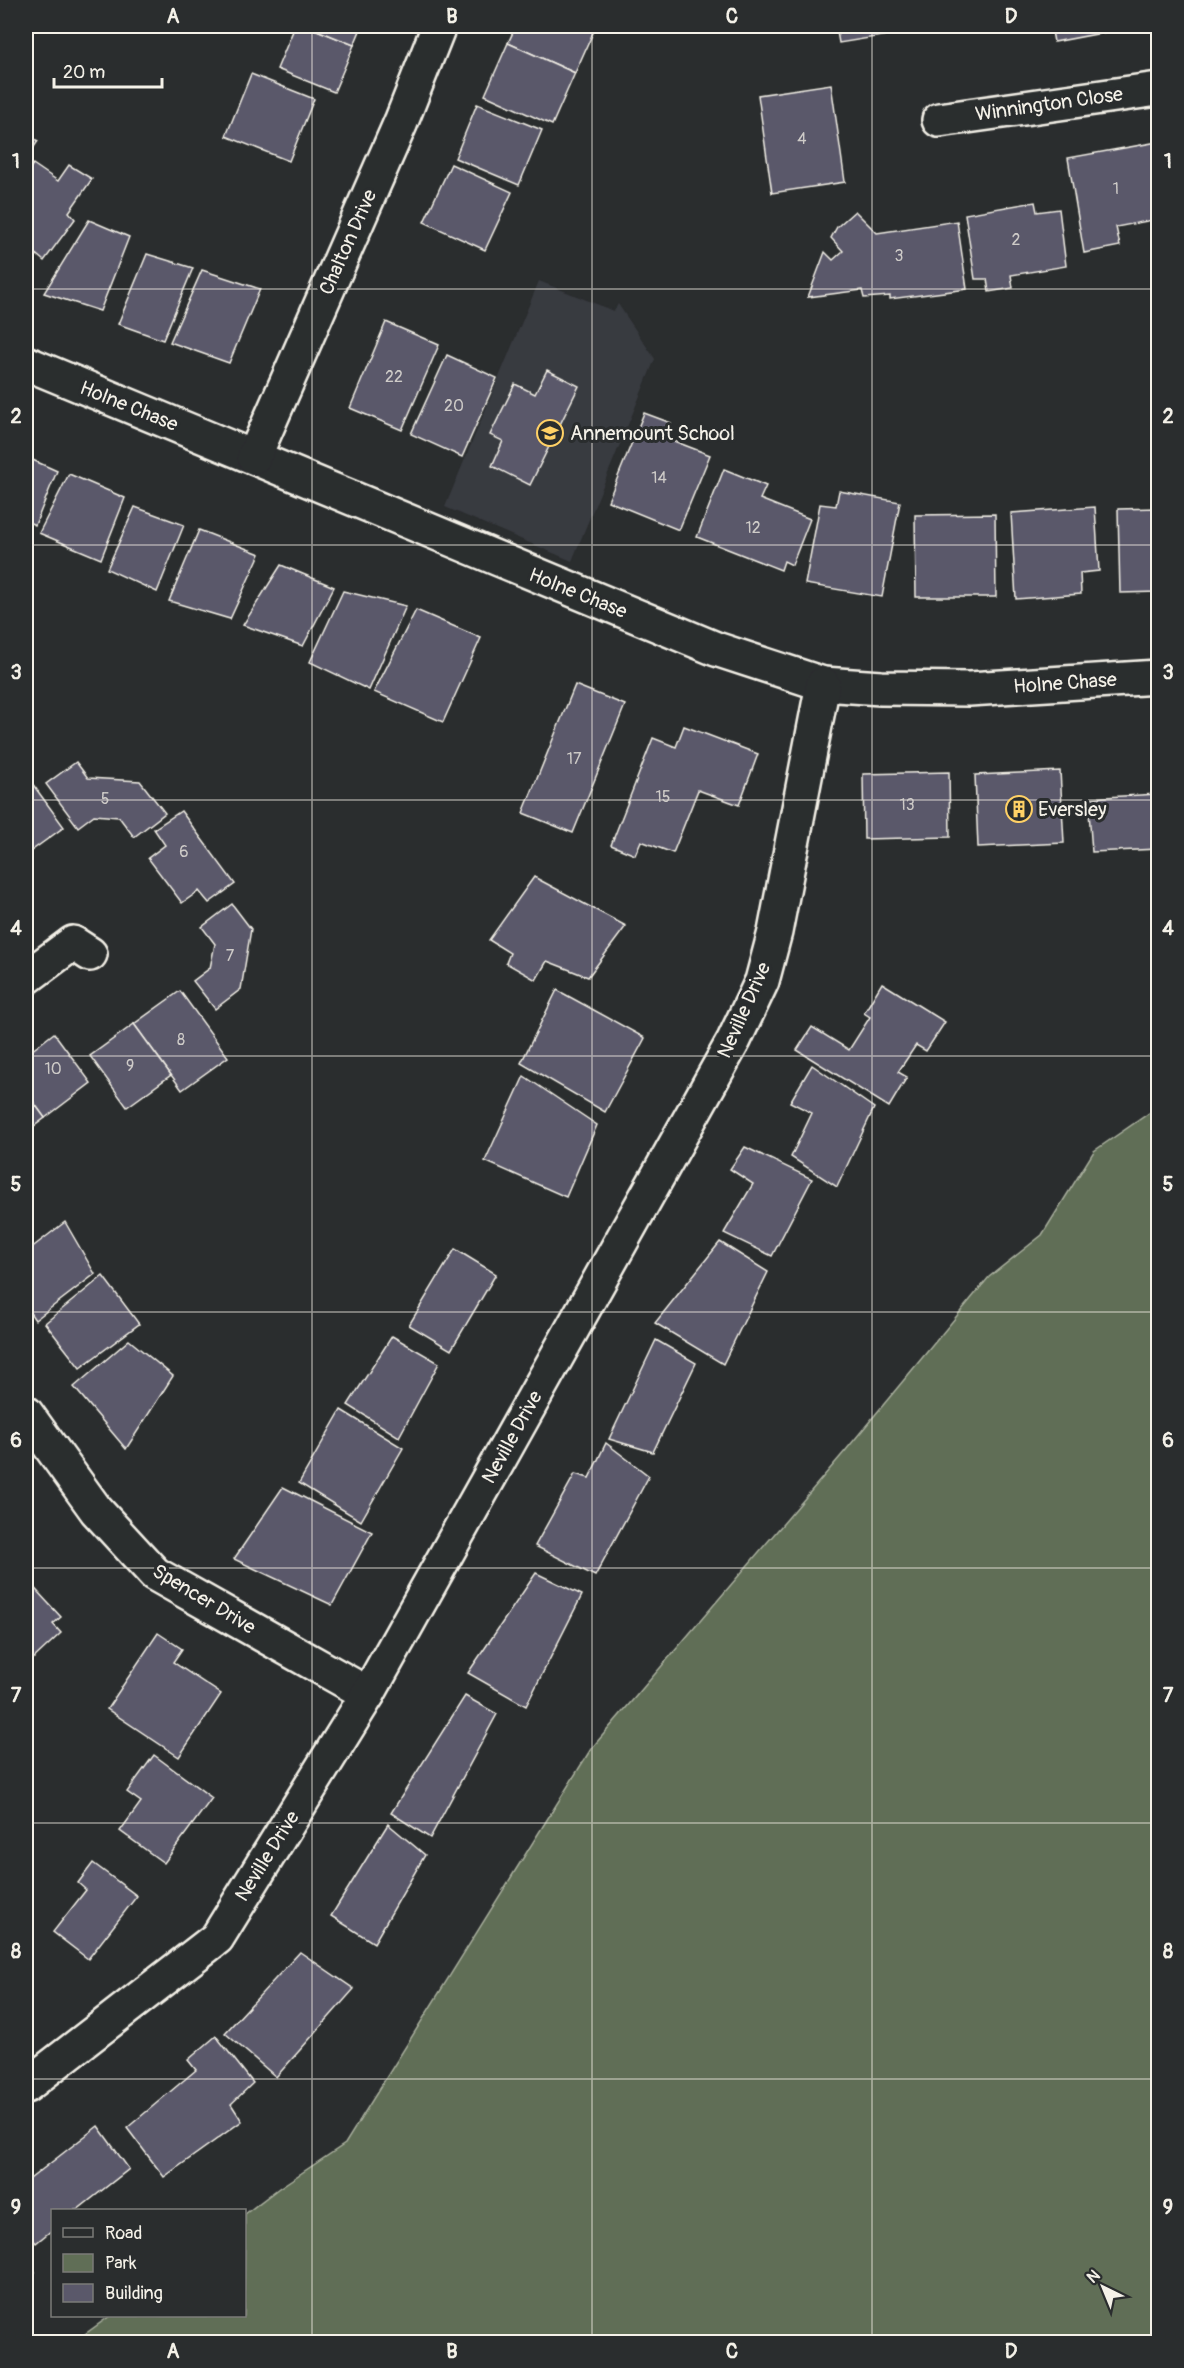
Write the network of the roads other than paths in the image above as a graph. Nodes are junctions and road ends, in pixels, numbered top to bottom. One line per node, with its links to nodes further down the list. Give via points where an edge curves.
1 (439, 26): 5 (street, Chalton Drive)
2 (1158, 89): 3 (street, Winnington Close)
3 (939, 120)
4 (26, 363): 5 (street, Holne Chase)
5 (254, 457): 7 (street, Holne Chase, via 716,649)
6 (1158, 677): 7 (street, Holne Chase, via 969,689)
7 (824, 684): 11 (street, Neville Drive, via 762,981 734,1040)
8 (90, 954): 9 (street, via 73,943)
9 (26, 978)
10 (26, 1413): 11 (street, Spencer Drive, via 96,1510 155,1574)
11 (368, 1694): 12 (street, Neville Drive, via 217,1938)
12 (26, 2086)

